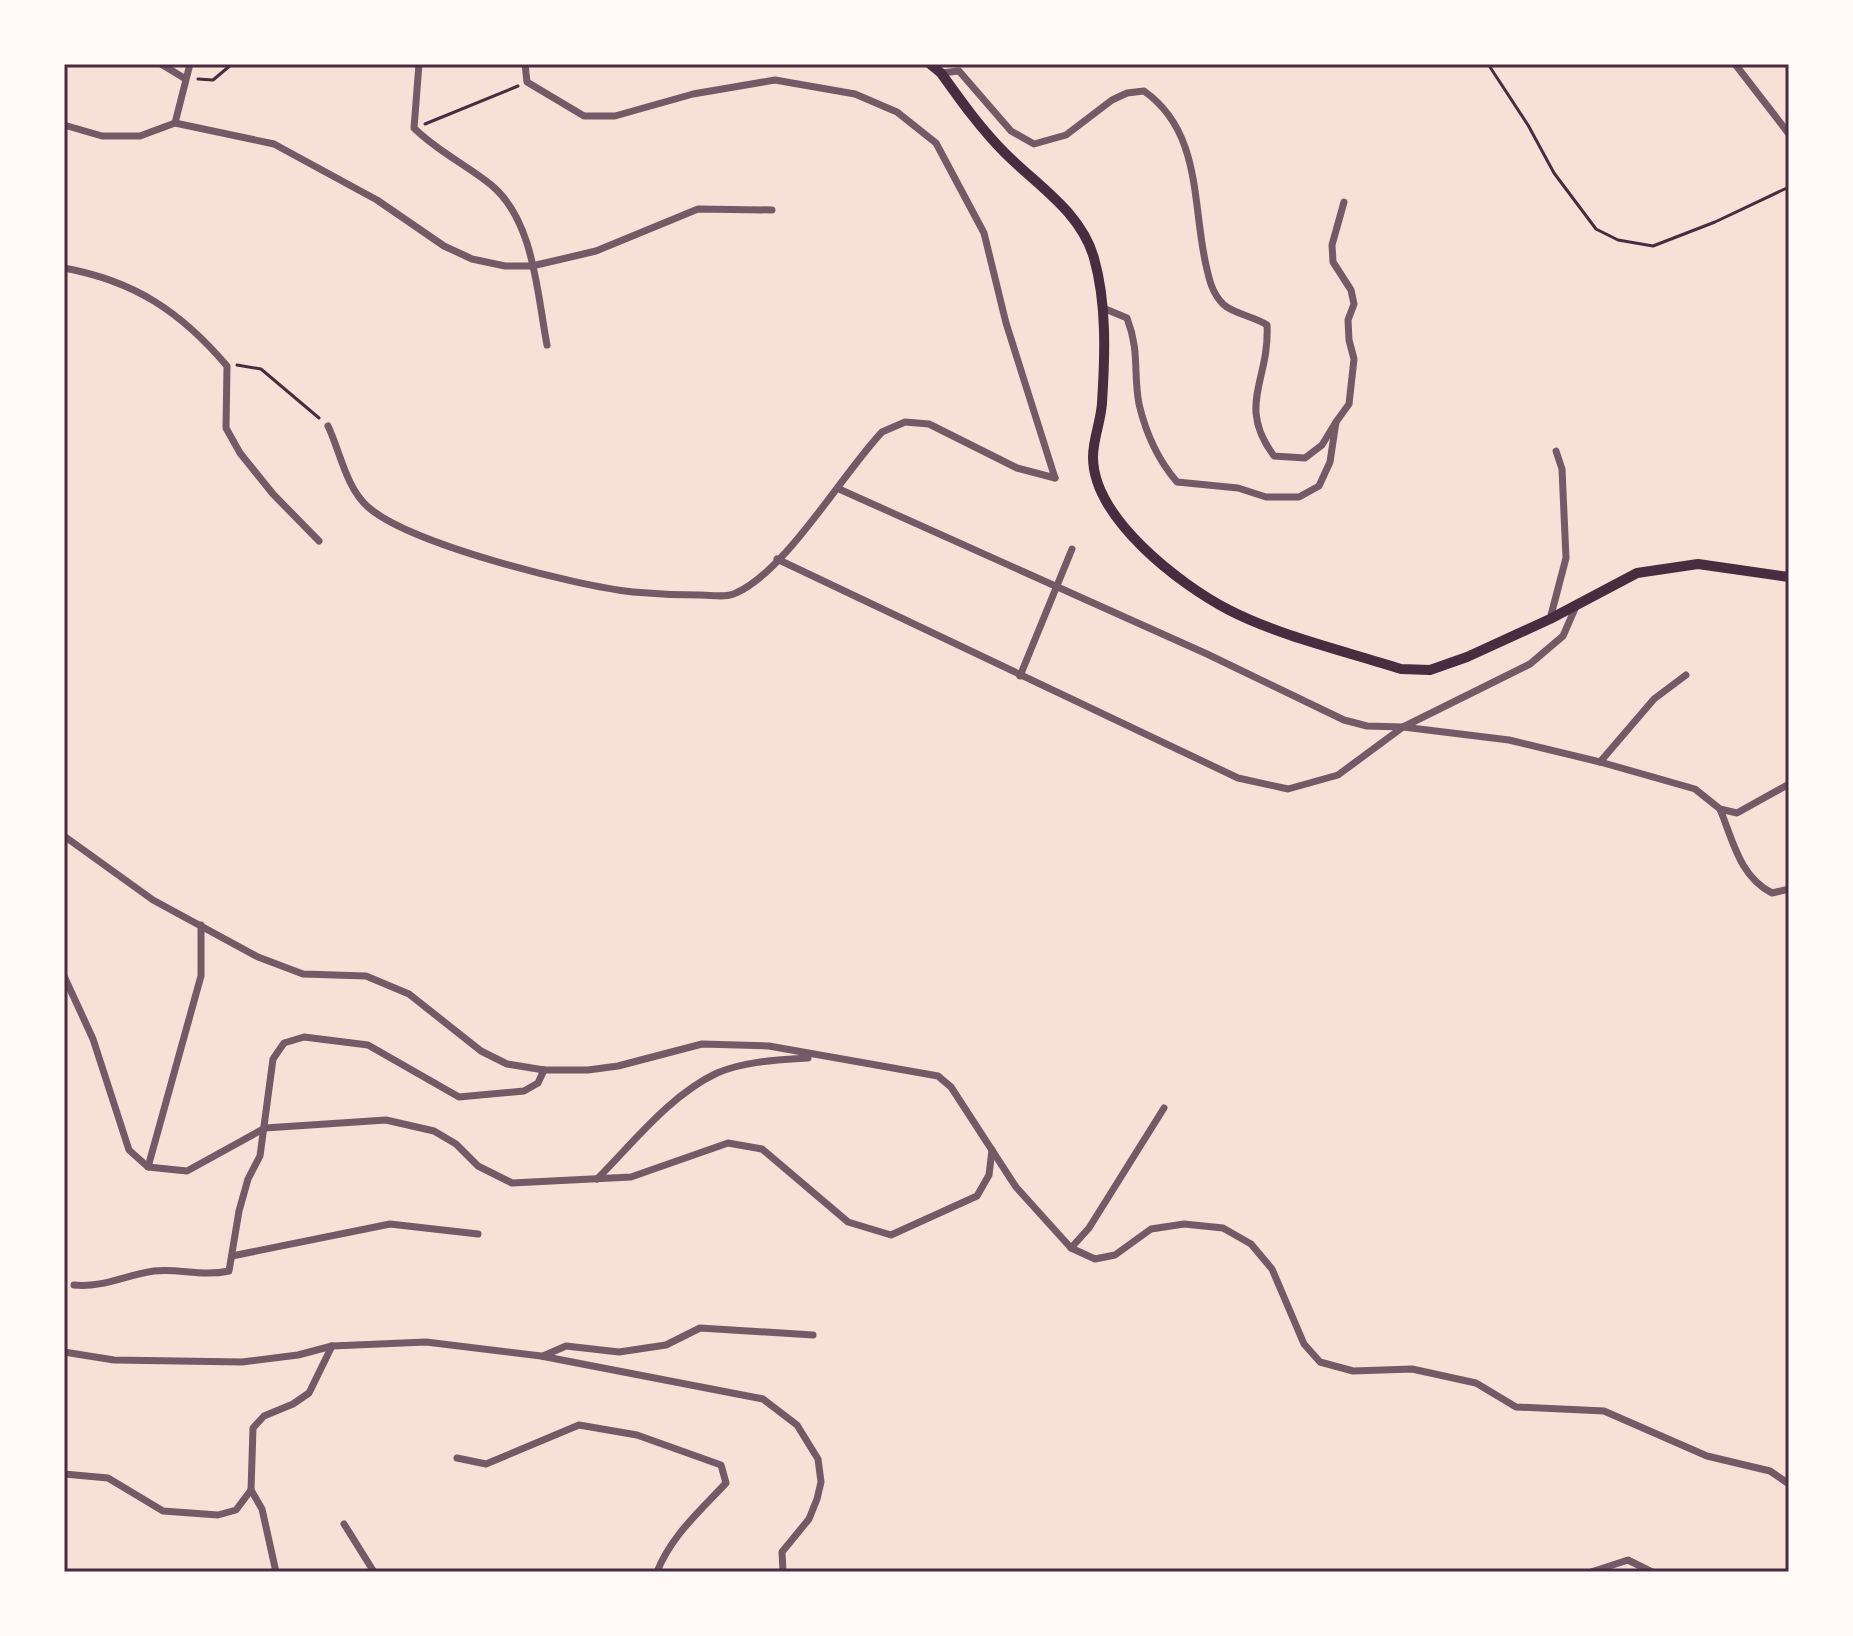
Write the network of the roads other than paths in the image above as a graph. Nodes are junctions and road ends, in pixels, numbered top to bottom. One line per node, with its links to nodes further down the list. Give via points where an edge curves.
1 (161, 64): 8 (street)
2 (190, 64): 8 (street)
3 (419, 64): 14 (street, via 414,128 513,207)
4 (525, 64): 21 (street, via 527,82 584,116 615,116 693,94 775,80 855,94 897,112 936,143 984,233 1055,478 1017,468 929,424 905,422 882,432)
5 (930, 64): 7 (main road)
6 (1735, 64): 11 (street)
7 (941, 73): 16 (main road, via 1004,152 1064,206 1083,232 1094,257); 18 (street, via 959,71 1011,131 1034,144 1066,135 1127,93 1144,91 1158,101 1180,131 1192,167 1211,288 1225,306 1267,325 1268,348 1254,406 1259,436 1274,456 1305,458 1322,445)
8 (184, 78): 9 (street)
9 (175, 123): 10 (street, via 140,136 102,136); 14 (street, via 274,144 377,200 444,246 472,259)
10 (64, 125)
11 (1789, 134)
12 (1344, 202): 18 (street, via 1332,245 1333,262 1351,290 1354,304 1348,320 1354,359 1349,404)
13 (772, 210): 14 (street, via 698,209 596,251)
14 (532, 266): 17 (street)
15 (64, 268): 22 (street, via 138,291 169,307 227,366 226,428 265,484)
16 (1103, 308): 18 (street, via 1127,318 1137,344 1139,403 1158,460 1177,482 1238,488 1266,497 1299,497 1319,486 1330,462); 28 (main road, via 1102,405 1093,457 1099,490 1119,523 1158,561 1229,609 1401,669 1430,670)
17 (547, 345)
18 (1336, 422)
19 (328, 426): 24 (street, via 351,483 368,507 423,537 631,592 734,595)
20 (1556, 451): 28 (street, via 1562,469 1566,558)
21 (839, 489): 24 (street); 26 (street)
22 (319, 541)
23 (1072, 549): 26 (street)
24 (777, 559): 30 (street)
25 (1789, 577): 27 (main road, via 1698,564 1637,573)
26 (1058, 588): 30 (street); 31 (street, via 1344,720)
27 (1578, 602): 28 (main road); 31 (street, via 1563,636 1530,664)
28 (1550, 619)
29 (1686, 675): 32 (street, via 1654,699)
30 (1020, 676): 31 (street, via 1238,778 1288,789 1338,775)
31 (1403, 727): 32 (street, via 1509,740)
32 (1600, 762): 34 (street, via 1695,789)
33 (1789, 784): 34 (street, via 1750,809)
34 (1720, 809): 36 (street, via 1745,871 1757,886 1772,893)
35 (64, 836): 37 (street, via 153,900)
36 (1789, 889)
37 (201, 925): 40 (street, via 258,957 303,974 366,976 409,994 481,1051 507,1064); 44 (street, via 201,976)
38 (64, 976): 44 (street, via 93,1039 129,1150)
39 (819, 1058): 40 (street, via 769,1046 702,1044 618,1066); 43 (street, via 938,1076 951,1087); 45 (street, via 761,1062 719,1073 686,1092)
40 (544, 1070): 42 (street, via 538,1083 524,1091 459,1097 368,1045 304,1037 284,1043 273,1059)
41 (1164, 1108): 47 (street)
42 (265, 1128): 44 (street, via 187,1171); 45 (street, via 386,1120 434,1131 478,1166 512,1183); 48 (street, via 239,1211)
43 (992, 1150): 45 (street, via 989,1175 977,1196 891,1235 848,1222 762,1149 728,1143 631,1177); 47 (street, via 1016,1187)
44 (148, 1167)
45 (597, 1179)
46 (478, 1234): 48 (street, via 390,1224)
47 (1071, 1248): 56 (street, via 1095,1259 1115,1255 1151,1229 1184,1224 1223,1228 1251,1244 1272,1269 1304,1344 1320,1362 1353,1371 1412,1369 1463,1380 1516,1407 1604,1411 1707,1456 1770,1471)
48 (232, 1256): 49 (street, via 229,1271 206,1276 155,1271 97,1287)
49 (74, 1285)
50 (813, 1335): 53 (street, via 700,1328 666,1345 619,1352 566,1346)
51 (332, 1346): 52 (street, via 242,1362 114,1360); 53 (street, via 426,1342); 57 (street, via 309,1393 264,1416 253,1428)
52 (64, 1352)
53 (541, 1356): 62 (street, via 763,1399 797,1425 818,1459 821,1482 809,1519 782,1552)
54 (457, 1458): 61 (street, via 486,1464 579,1425 637,1435 721,1465 726,1483 664,1553)
55 (64, 1474): 57 (street, via 108,1478 163,1511 218,1515 236,1510)
56 (1789, 1484)
57 (251, 1490): 59 (street, via 262,1509)
58 (344, 1524): 60 (street)
59 (276, 1572)
60 (374, 1572)
61 (657, 1572)
62 (783, 1572)
63 (1591, 1572): 64 (street, via 1628,1560)
64 (1652, 1572)

